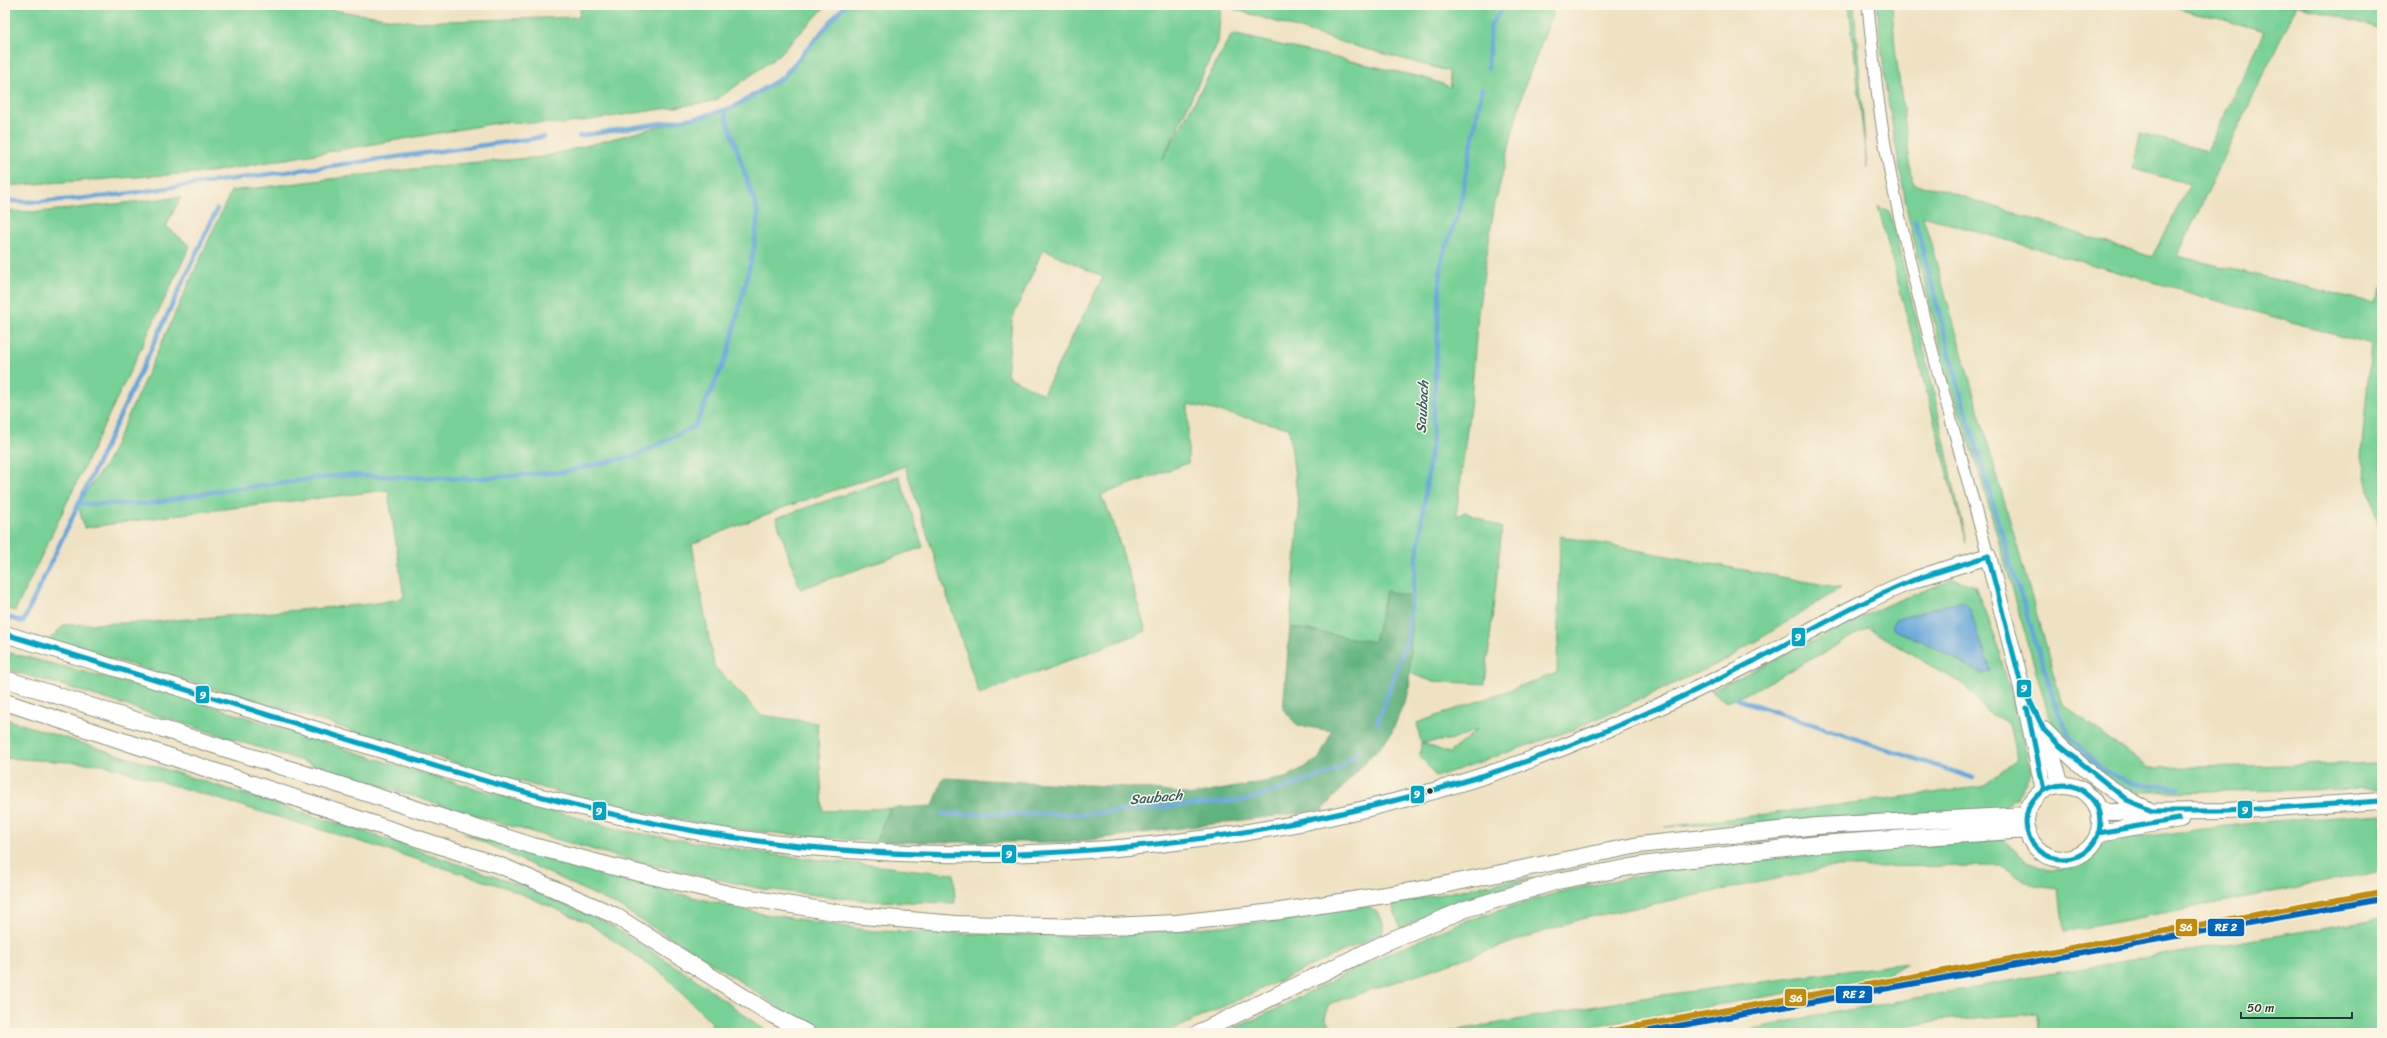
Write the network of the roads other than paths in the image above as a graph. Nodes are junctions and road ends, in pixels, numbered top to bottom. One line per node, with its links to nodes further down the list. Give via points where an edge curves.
1 (1868, 5): 2 (street, via 1874,68 1895,195 1919,298)
2 (1988, 556): 3 (main road, via 1912,581 1731,673 1601,732 1472,778 1338,814 1171,843 1088,852 948,855 810,847 729,837 648,821 558,802 486,782); 5 (main road)
3 (5, 634)
4 (9, 680): 14 (main road, via 533,846 630,871 733,895 851,915 956,924 1088,927 1176,923 1281,911 1418,890 1639,845 1817,826)
5 (2020, 680): 7 (main road); 9 (main road)
6 (6, 702): 16 (main road, via 504,867 614,915 769,1013)
7 (2044, 730): 8 (main road); 11 (main road, via 2127,800)
8 (2061, 785): 9 (main road); 13 (main road, via 2069,785 2084,792 2091,797)
9 (2044, 790): 14 (main road, via 2033,801)
10 (2382, 801): 12 (main road)
11 (2152, 811): 12 (main road); 13 (main road)
12 (2227, 811): 15 (main road)
13 (2099, 812): 15 (main road)
14 (2027, 822): 15 (main road, via 2030,838 2042,851 2058,858 2083,853 2095,841); 17 (main road, via 1641,865 1558,881 1466,908 1391,940)
15 (2098, 833)
16 (807, 1033)
17 (1198, 1033)

